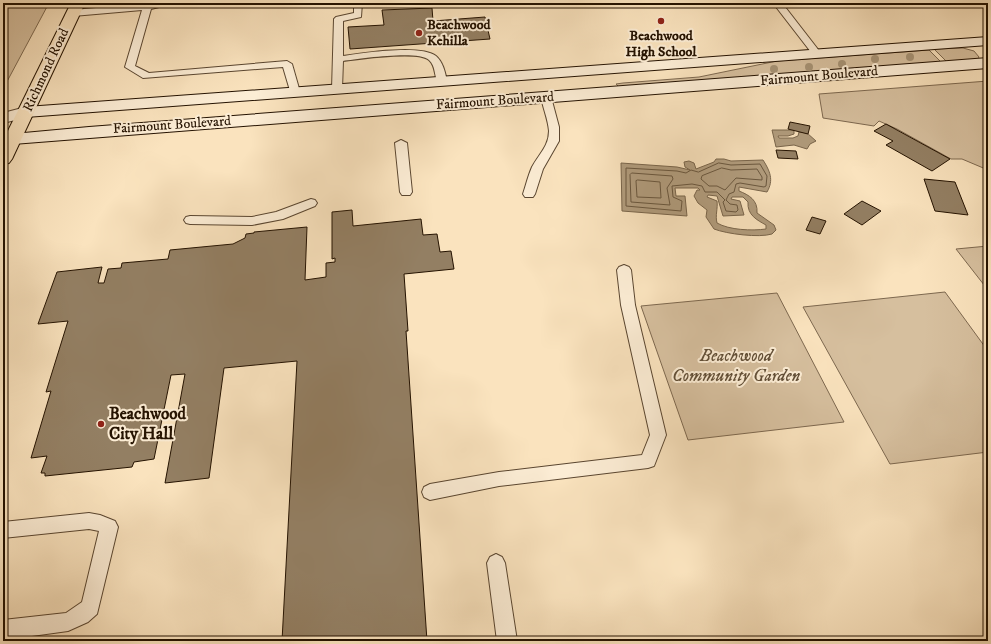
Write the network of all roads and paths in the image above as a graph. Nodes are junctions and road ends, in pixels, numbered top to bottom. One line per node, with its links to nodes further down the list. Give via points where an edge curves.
1 (164, 3): 4 (lane)
2 (358, 3): 8 (lane, via 358,15 339,19)
3 (777, 3): 7 (lane)
4 (147, 7): 5 (lane); 14 (lane, via 130,67 147,76 287,64)
5 (75, 8): 16 (main road, Richmond Road)
6 (988, 41): 7 (main road, Fairmount Boulevard)
7 (817, 54): 9 (main road, Fairmount Boulevard)
8 (338, 59): 12 (lane, via 428,54 438,63); 13 (lane)
9 (747, 59): 11 (main road, Fairmount Boulevard); 15 (main road, via 686,74 614,81)
10 (988, 63): 15 (main road, Fairmount Boulevard)
11 (568, 72): 12 (main road, Fairmount Boulevard); 18 (main road, via 539,84 409,94)
12 (442, 81): 13 (main road, Fairmount Boulevard)
13 (337, 89): 14 (main road, Fairmount Boulevard)
14 (295, 92): 16 (main road, Fairmount Boulevard); 20 (main road, via 224,108 87,118)
15 (546, 97): 18 (main road, Fairmount Boulevard); 24 (lane, via 554,126 554,138 550,150 533,177)
16 (26, 112): 17 (main road, Fairmount Boulevard); 19 (main road); 20 (main road, Richmond Road)
17 (3, 114)
18 (311, 115): 20 (main road, Fairmount Boulevard)
19 (3, 118)
20 (8, 139): 22 (main road, Richmond Road)
21 (402, 143): 23 (lane)
22 (3, 159)
23 (406, 192)
24 (530, 194)
25 (311, 202): 26 (lane, via 279,216 252,221)
26 (190, 220)
27 (624, 270): 28 (lane, via 628,306 658,435 648,461 499,479)
28 (430, 492)
29 (3, 530): 31 (lane, via 89,521 109,527 90,607 68,622)
30 (496, 563): 32 (lane)
31 (3, 630)
32 (507, 641)

